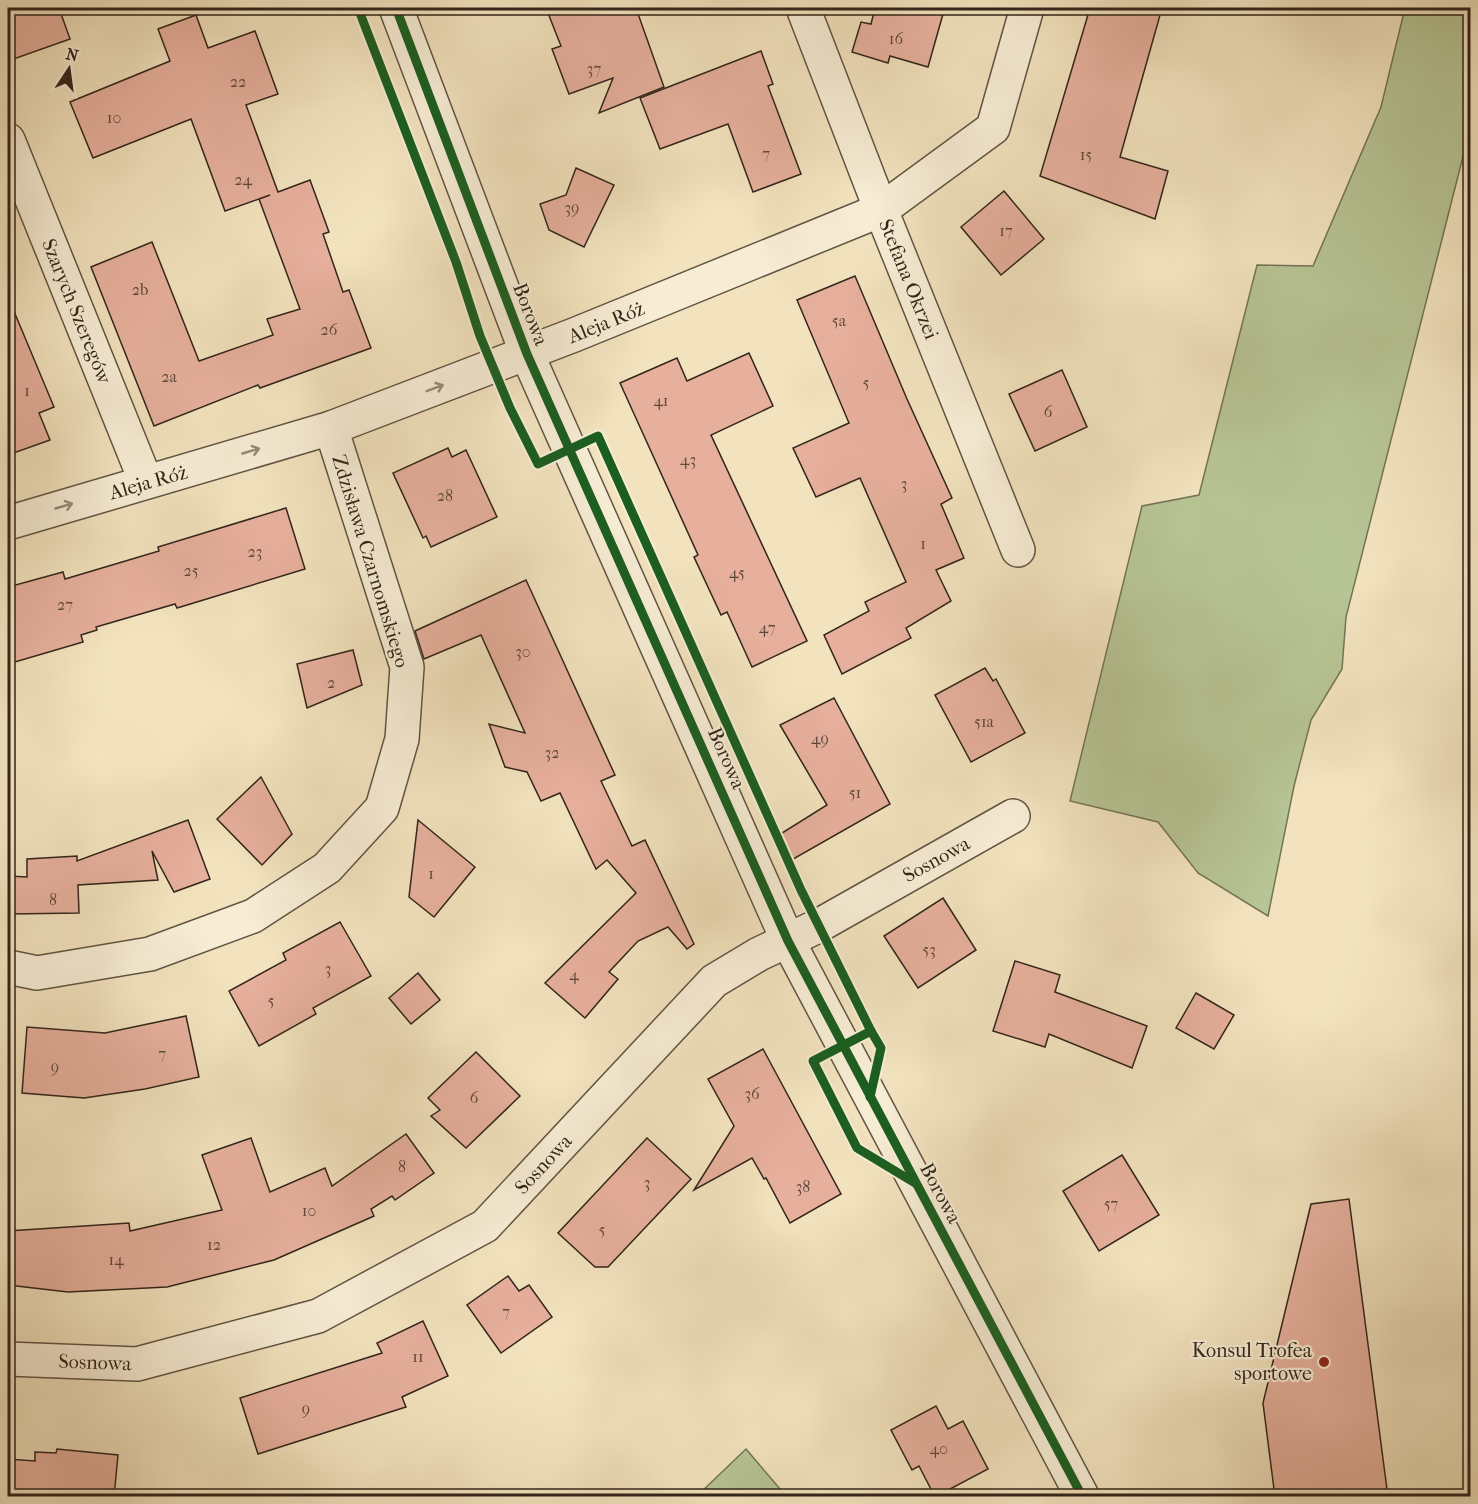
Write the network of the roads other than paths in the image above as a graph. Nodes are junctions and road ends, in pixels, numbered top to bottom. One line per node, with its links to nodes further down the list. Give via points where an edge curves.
1 (396, 8): 6 (street, Borowa)
2 (803, 8): 5 (street, Stefana Okrzei)
3 (1027, 8): 5 (street, Aleja Róż, via 993,128)
4 (8, 140): 8 (street, Szarych Szeregów)
5 (881, 210): 6 (street, Aleja Róż); 10 (street, Stefana Okrzei)
6 (527, 354): 7 (street, Aleja Róż, one-way to 6); 12 (street, Borowa)
7 (331, 428): 8 (street, Aleja Róż, one-way to 7); 13 (street, Zdzisława Czarnomskiego, via 406,667 402,739 382,808 327,868 253,915 150,954 37,973)
8 (146, 482): 9 (street, Aleja Róż, one-way to 8)
9 (8, 523)
10 (1018, 550)
11 (1013, 816): 12 (street, Sosnowa)
12 (788, 941): 14 (street, Sosnowa, via 714,981 485,1226 318,1316 137,1364); 15 (street, Borowa)
13 (8, 967)
14 (8, 1359)
15 (1082, 1497)

